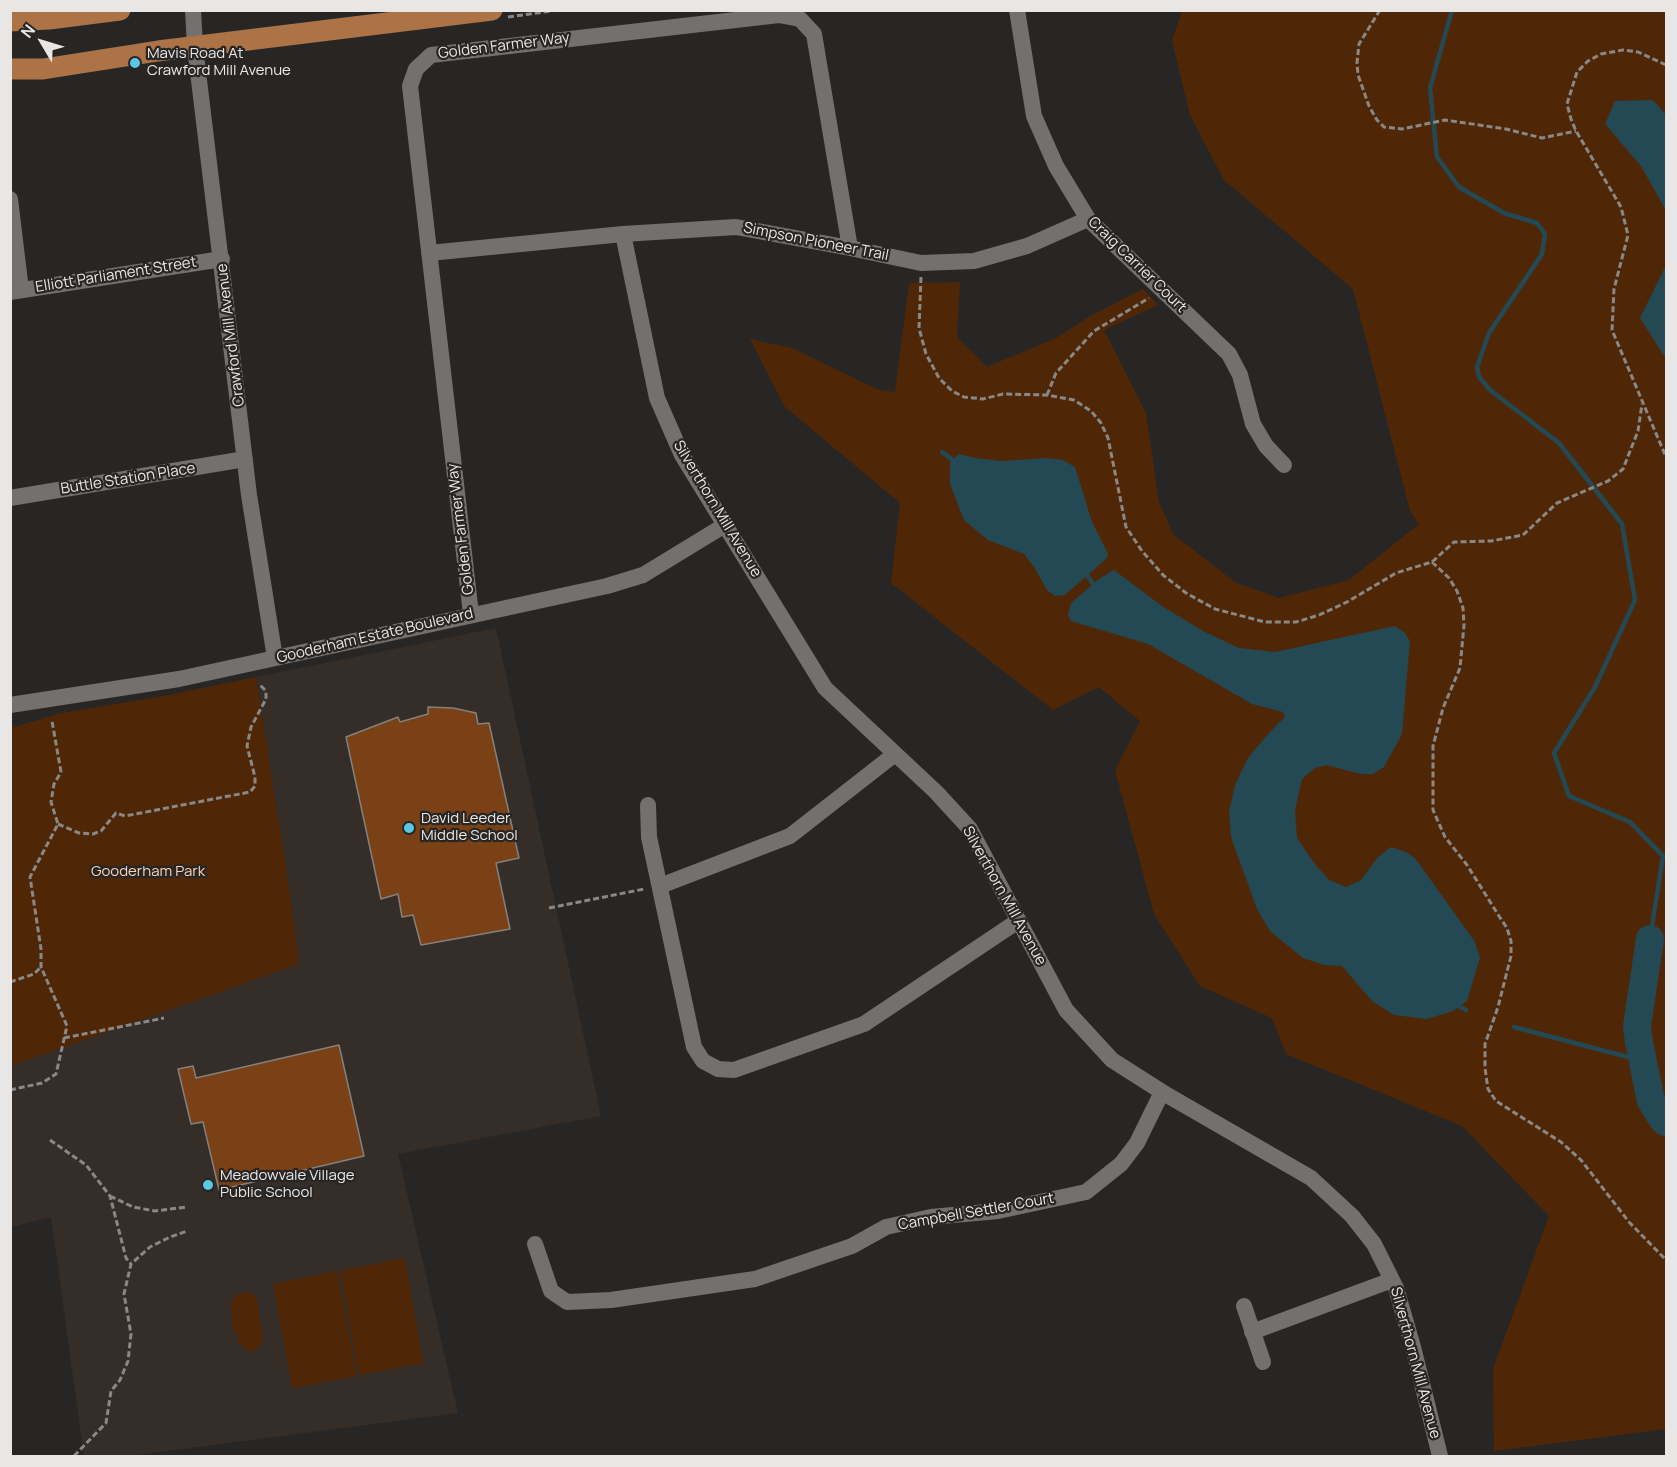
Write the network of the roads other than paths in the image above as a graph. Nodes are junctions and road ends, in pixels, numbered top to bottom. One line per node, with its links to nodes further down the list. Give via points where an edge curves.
1 (120, 10): 5 (main road)
2 (193, 10): 6 (street, Crawford Mill Avenue)
3 (492, 10): 6 (main road)
4 (1017, 10): 9 (street, Craig Carrier Court, via 1034,116 1056,165)
5 (10, 21)
6 (195, 47): 7 (main road, via 42,69); 13 (street, Crawford Mill Avenue)
7 (10, 69)
8 (10, 199): 14 (street)
9 (1088, 219): 11 (street, Simpson Pioneer Trail, via 1027,246 974,261 921,263); 16 (street, Craig Carrier Court, via 1228,354 1240,375 1252,424 1266,447)
10 (623, 234): 11 (street, Simpson Pioneer Trail, via 736,227); 12 (street, Simpson Pioneer Trail); 18 (street, Silverthorn Mill Avenue, via 657,398 682,455)
11 (850, 248): 12 (street, Golden Farmer Way, via 814,34 800,19 779,15 431,55 416,69 410,86)
12 (429, 253): 19 (street, Golden Farmer Way)
13 (222, 259): 14 (street, Elliott Parliament Street); 15 (street, Crawford Mill Avenue)
14 (16, 291)
15 (245, 459): 17 (street, Buttle Station Place); 20 (street, Crawford Mill Avenue)
16 (1284, 465)
17 (10, 498)
18 (725, 525): 19 (street, Gooderham Estate Boulevard, via 643,574 607,586); 22 (street, Silverthorn Mill Avenue, via 825,688)
19 (471, 614): 20 (street, Gooderham Estate Boulevard)
20 (275, 658): 21 (street, Gooderham Estate Boulevard, via 146,686)
21 (10, 705)
22 (895, 754): 24 (street, via 790,836); 25 (street, Silverthorn Mill Avenue, via 970,830)
23 (648, 805): 24 (street, via 649,837)
24 (660, 886): 25 (street, via 694,1047 703,1062 718,1069 734,1070 864,1024)
25 (1018, 921): 26 (street, Silverthorn Mill Avenue, via 1066,1010 1112,1060)
26 (1162, 1092): 27 (street, Campbell Settler Court, via 1127,1157 1086,1192 998,1211 931,1217 886,1227 852,1246 755,1279 610,1300 567,1302 550,1291); 28 (street, Silverthorn Mill Avenue, via 1318,1184 1352,1216 1374,1244)
27 (535, 1244)
28 (1392, 1280): 30 (street); 32 (street, Silverthorn Mill Avenue)
29 (1244, 1306): 30 (street)
30 (1252, 1332): 31 (street)
31 (1263, 1362)
32 (1440, 1456)

